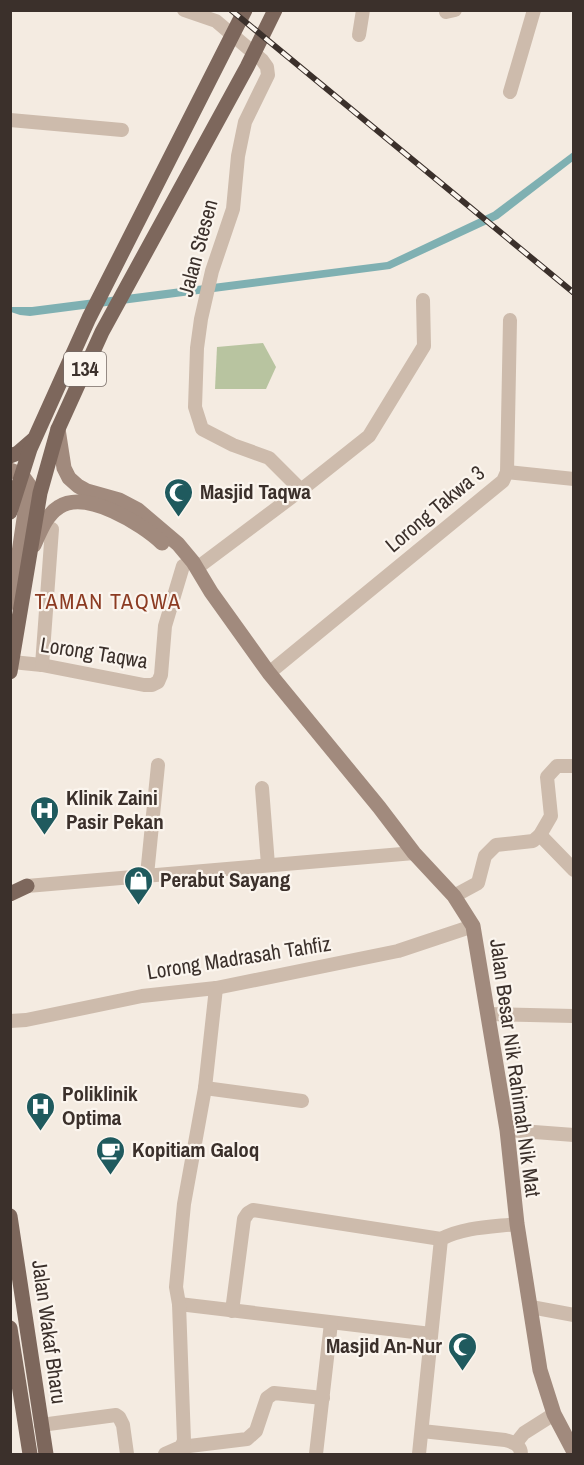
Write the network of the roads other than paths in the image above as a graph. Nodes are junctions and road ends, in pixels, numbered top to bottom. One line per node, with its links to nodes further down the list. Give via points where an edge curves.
1 (184, 10): 18 (street, Jalan Stesen, via 223,26 262,60 268,75 245,122 233,208 206,297 197,348 198,420 202,429 273,461)
2 (247, 10): 13 (main road, via 89,318)
3 (363, 10): 6 (street)
4 (534, 10): 7 (street)
5 (278, 12): 12 (main road, 134, via 102,332)
6 (359, 35)
7 (510, 92)
8 (10, 120): 9 (street)
9 (122, 130)
10 (423, 300): 18 (street, via 424,346 369,436)
11 (510, 320): 16 (street, Lorong Takwa 3)
12 (58, 429): 21 (main road, 134, via 40,493); 22 (street, Jalan Besar Nik Rahimah Nik Mat, via 69,478 87,491 138,510 178,544)
13 (35, 438): 14 (main road); 15 (main road)
14 (10, 456)
15 (16, 472): 19 (main road); 23 (street, via 27,481 29,490 16,573)
16 (507, 472): 17 (street); 26 (street, Lorong Takwa 3, via 500,484)
17 (573, 479)
18 (301, 490): 22 (street)
19 (10, 512)
20 (52, 530): 24 (street)
21 (30, 553): 22 (street, Jalan Besar Nik Rahimah Nik Mat, via 51,513 66,503 77,502 135,522); 23 (main road, 134)
22 (190, 567): 24 (street, Lorong Taqwa, via 165,626 158,682 144,685); 26 (street, Jalan Besar Nik Rahimah Nik Mat)
23 (20, 612): 25 (main road, 134)
24 (42, 665): 25 (street, Lorong Taqwa)
25 (11, 667)
26 (269, 673): 31 (street, Jalan Besar Nik Rahimah Nik Mat)
27 (158, 765): 34 (street)
28 (573, 766): 30 (street, via 557,766 548,775 552,816)
29 (262, 788): 32 (street)
30 (540, 835): 33 (street); 38 (street, via 533,841 496,845 485,856 478,883)
31 (414, 853): 32 (street); 38 (street, Jalan Besar Nik Rahimah Nik Mat)
32 (268, 865): 34 (street)
33 (573, 870)
34 (147, 875): 36 (street)
35 (10, 879): 36 (main road)
36 (27, 886): 37 (main road)
37 (10, 894)
38 (454, 896): 39 (street, Jalan Besar Nik Rahimah Nik Mat)
39 (473, 926): 40 (street, Lorong Madrasah Tahfiz, via 398,951); 41 (street, Jalan Besar Nik Rahimah Nik Mat)
40 (216, 988): 43 (street, Lorong Madrasah Tahfiz, via 142,996); 44 (street)
41 (488, 1014): 42 (street); 46 (street, Jalan Besar Nik Rahimah Nik Mat)
42 (573, 1016)
43 (10, 1021)
44 (205, 1088): 45 (street); 51 (street, via 184,1204 176,1287)
45 (302, 1101)
46 (507, 1130): 47 (street); 49 (street, Jalan Besar Nik Rahimah Nik Mat)
47 (573, 1135)
48 (10, 1216): 61 (main road, Jalan Wakaf Bharu)
49 (517, 1224): 50 (street, via 467,1229); 52 (street, Jalan Besar Nik Rahimah Nik Mat)
50 (441, 1239): 53 (street, via 254,1210 244,1219); 57 (street)
51 (179, 1304): 53 (street); 63 (street, via 184,1435)
52 (531, 1307): 54 (street); 60 (street, Jalan Besar Nik Rahimah Nik Mat, via 540,1370)
53 (232, 1311): 55 (street)
54 (573, 1315)
55 (331, 1323): 57 (street); 59 (street)
56 (10, 1328): 58 (main road, Jalan Wakaf Bharu)
57 (431, 1334): 62 (street)
58 (14, 1366): 66 (main road, Jalan Wakaf Bharu)
59 (323, 1398): 63 (street, via 274,1393 267,1398 256,1431 247,1438); 70 (street)
60 (554, 1414): 64 (street, via 524,1433); 65 (street, Jalan Besar Nik Rahimah Nik Mat)
61 (41, 1425): 67 (main road, Jalan Wakaf Bharu); 68 (street, via 116,1415 122,1421)
62 (422, 1431): 64 (street, via 505,1440); 71 (street)
63 (181, 1447): 69 (street)
64 (519, 1449)
65 (573, 1452)
66 (30, 1455)
67 (46, 1455)
68 (127, 1455)
69 (165, 1455)
70 (316, 1455)
71 (419, 1455)

